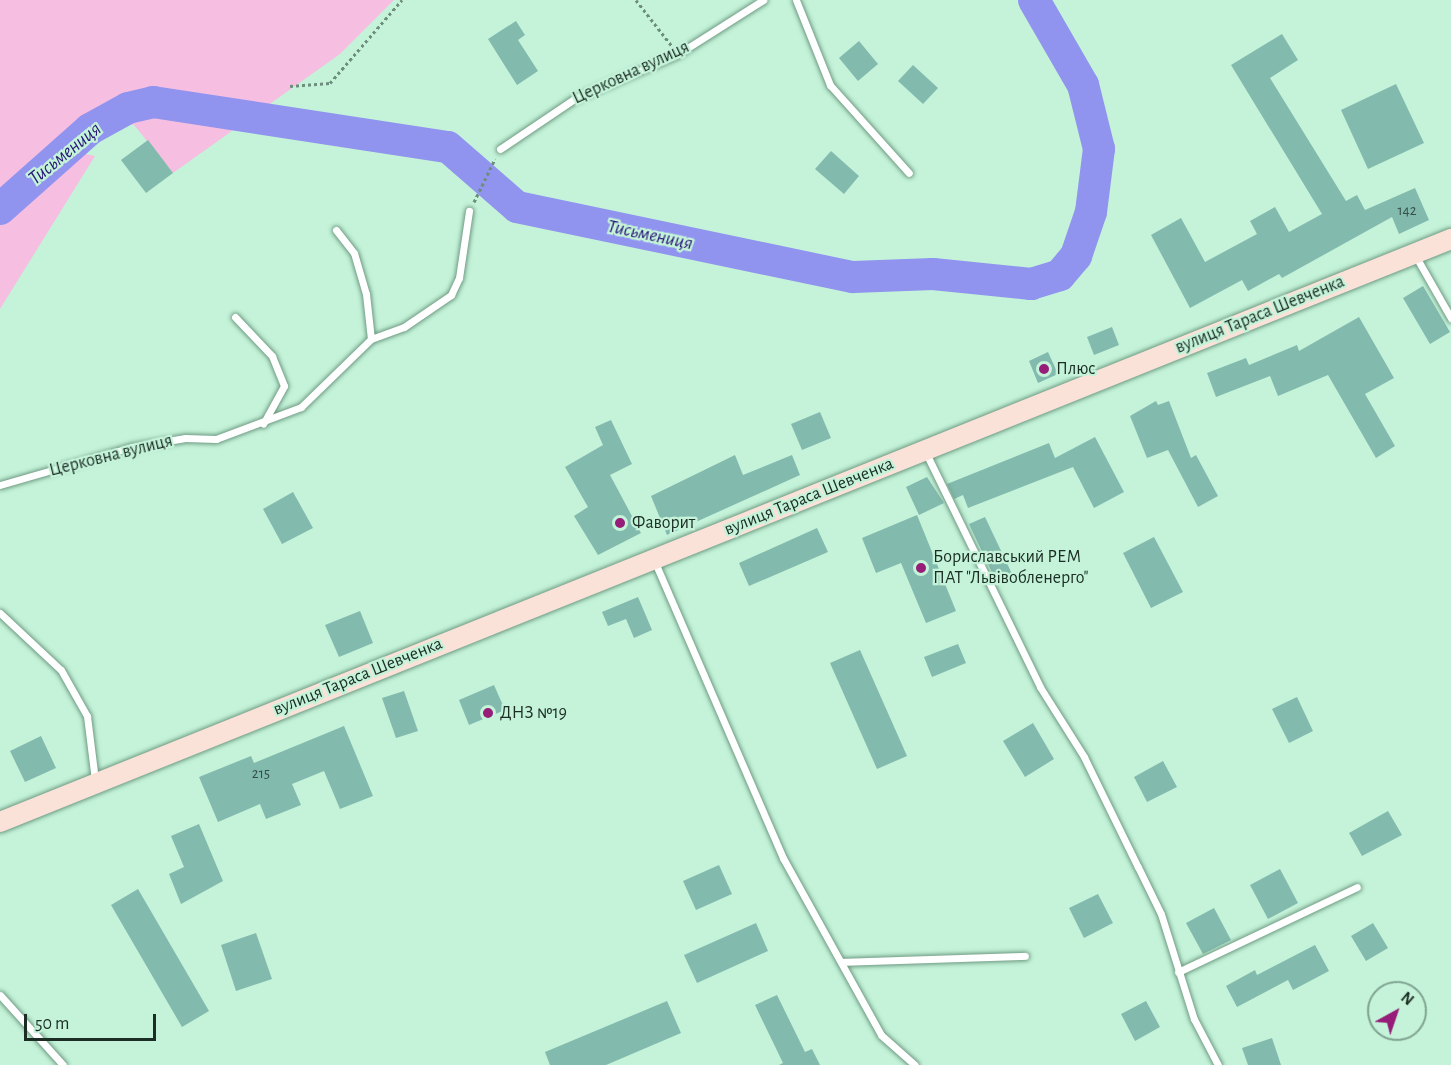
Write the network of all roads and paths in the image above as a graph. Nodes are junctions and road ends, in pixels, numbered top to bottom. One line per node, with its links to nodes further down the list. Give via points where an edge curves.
1 (402, 0): 6 (path, via 330,83)
2 (636, 0): 5 (path)
3 (763, 0): 5 (lane, Церковна вулиця)
4 (796, 0): 8 (lane, via 830,85)
5 (678, 54): 7 (lane, Церковна вулиця, via 573,99)
6 (290, 86)
7 (500, 149): 9 (path)
8 (909, 172)
9 (469, 212): 15 (lane, Церковна вулиця, via 459,278 451,295 404,327)
10 (336, 230): 15 (lane, via 354,253 366,294)
11 (1451, 239): 12 (main road, вулиця Тараса Шевченка)
12 (1414, 253): 14 (lane); 17 (main road, вулиця Тараса Шевченка)
13 (235, 317): 16 (lane, via 272,356 284,386)
14 (1451, 318)
15 (371, 339): 16 (lane, Церковна вулиця, via 300,406)
16 (262, 424): 18 (lane, Церковна вулиця, via 216,439 185,438 132,447)
17 (925, 451): 19 (main road, вулиця Тараса Шевченка); 26 (lane, via 1040,687 1120,829 1161,914)
18 (0, 485)
19 (653, 558): 21 (main road, вулиця Тараса Шевченка); 25 (lane, via 783,858)
20 (0, 613): 21 (lane, via 61,670 87,716)
21 (95, 784): 22 (main road, вулиця Тараса Шевченка)
22 (0, 822)
23 (1357, 887): 26 (lane)
24 (1025, 956): 25 (lane)
25 (842, 962): 29 (lane, via 881,1035)
26 (1178, 972): 30 (lane, via 1194,1019)
27 (0, 995): 28 (lane)
28 (63, 1065)
29 (915, 1065)
30 (1218, 1065)

